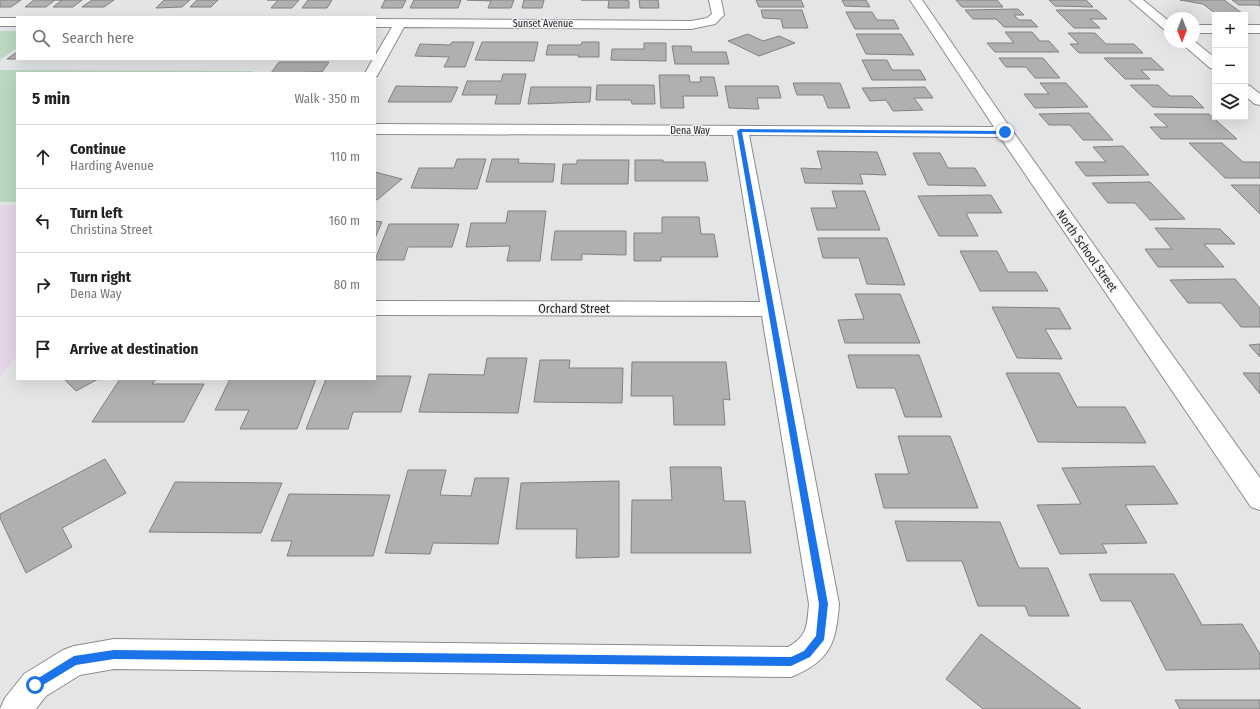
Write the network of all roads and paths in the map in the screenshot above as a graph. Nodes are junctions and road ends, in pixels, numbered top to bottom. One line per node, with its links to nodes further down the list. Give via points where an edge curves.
1 (715, 0): 7 (street, Sunset Avenue, via 718,15 711,21 691,25)
2 (916, 0): 20 (street, North School Street)
3 (1136, 0): 8 (street)
4 (0, 22): 5 (street)
5 (16, 22)
6 (376, 23): 7 (street, Sunset Avenue)
7 (400, 23): 15 (street)
8 (1164, 23)
9 (1200, 29): 10 (street)
10 (1212, 29)
11 (1248, 29): 12 (street)
12 (1260, 29)
13 (1195, 48): 14 (street)
14 (1212, 62)
15 (373, 72)
16 (1248, 91): 17 (street)
17 (1260, 101)
18 (376, 130): 19 (street, Dena Way)
19 (740, 131): 20 (street, Dena Way); 22 (street)
20 (1005, 132): 23 (street, North School Street)
21 (376, 308): 22 (street, Orchard Street)
22 (772, 309): 24 (street, via 824,604 821,637 807,654 791,662 114,654 74,661 35,685)
23 (1260, 499)
24 (16, 709)

